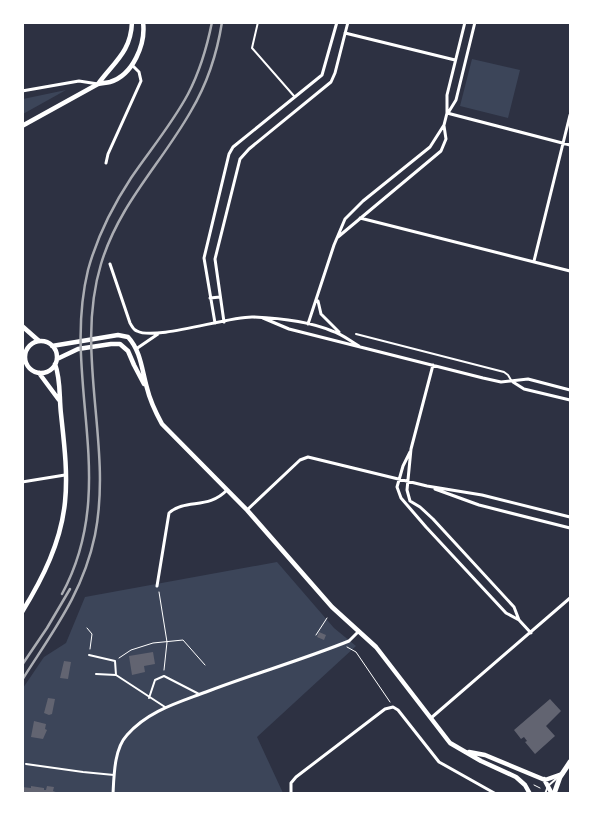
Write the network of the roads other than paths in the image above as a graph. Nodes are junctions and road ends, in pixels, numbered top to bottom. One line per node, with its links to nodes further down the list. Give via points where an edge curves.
1 (132, 22): 11 (main road, via 125,51)
2 (143, 22): 10 (main road, via 142,43)
3 (258, 22): 13 (lane, via 252,48)
4 (337, 22): 13 (street, via 323,74)
5 (348, 22): 8 (street)
6 (465, 22): 9 (street)
7 (475, 22): 14 (street, via 456,100)
8 (346, 33): 9 (street); 26 (street, via 334,76 328,84 240,159 215,259)
9 (455, 60): 14 (street, via 447,95)
10 (132, 65): 11 (main road, via 112,82); 20 (street, via 140,74 141,81)
11 (98, 84): 12 (street, via 74,82); 17 (main road)
12 (22, 91)
13 (295, 98): 27 (street, via 233,147 229,154 204,255)
14 (447, 113): 16 (street); 18 (street)
15 (570, 115): 18 (street)
16 (444, 125): 21 (street, via 446,139 442,150); 22 (street, via 430,147 344,220)
17 (22, 126)
18 (563, 143): 19 (street); 23 (street)
19 (570, 145)
20 (106, 164)
21 (360, 218): 22 (street); 23 (street)
22 (336, 239): 28 (street)
23 (534, 261): 25 (street)
24 (110, 264): 34 (street, via 134,330)
25 (570, 271)
26 (220, 296): 27 (street); 30 (street)
27 (210, 298): 31 (street)
28 (318, 298): 32 (street); 36 (street, via 322,314)
29 (263, 318): 30 (street); 32 (street); 40 (street, via 282,327)
30 (224, 322): 31 (street)
31 (215, 323): 34 (street)
32 (308, 324): 36 (street)
33 (22, 326): 37 (main road)
34 (161, 332): 41 (street)
35 (356, 334): 47 (lane, via 504,372)
36 (344, 338): 40 (street)
37 (39, 341): 39 (main road); 42 (main road)
38 (22, 343): 42 (main road)
39 (52, 346): 41 (main road, via 124,335); 43 (main road)
40 (364, 348): 44 (street)
41 (136, 349): 48 (main road)
42 (25, 351): 45 (main road)
43 (56, 362): 46 (main road, via 49,371); 48 (main road, via 73,351 117,344 127,349); 51 (main road)
44 (433, 365): 47 (street, via 500,382); 52 (street)
45 (25, 367): 46 (main road)
46 (40, 373): 51 (main road)
47 (513, 382): 49 (street, via 528,379); 50 (street, via 524,389)
48 (147, 390): 58 (main road, via 162,424)
49 (570, 390)
50 (570, 400)
51 (59, 402): 53 (main road)
52 (411, 450): 54 (street); 55 (street)
53 (65, 475): 56 (street); 65 (main road, via 66,500 61,526 40,582)
54 (399, 479): 55 (street); 59 (street, via 304,458); 67 (street, via 398,492 410,509 506,613)
55 (407, 481): 57 (street); 67 (street, via 410,500 433,519 514,606)
56 (22, 482)
57 (428, 486): 60 (street, via 482,495); 61 (street, via 480,505)
58 (227, 490): 59 (main road); 62 (street, via 214,501 180,507 169,513)
59 (248, 510): 68 (main road, via 332,607)
60 (570, 517)
61 (570, 528)
62 (157, 586)
63 (570, 598): 69 (street)
64 (22, 599): 65 (street)
65 (29, 601): 66 (main road)
66 (22, 612)
67 (519, 620): 69 (street)
68 (359, 631): 73 (street, via 352,640); 76 (main road, via 376,647)
69 (531, 633): 76 (street)
70 (89, 655): 72 (lane, via 115,661)
71 (96, 674): 72 (lane)
72 (116, 675): 74 (lane)
73 (200, 694): 74 (lane, via 164,676 155,680); 75 (street)
74 (149, 698): 75 (lane)
75 (165, 707): 81 (street, via 145,718 125,736)
76 (431, 719): 77 (main road, via 450,743)
77 (467, 752): 82 (main road, via 482,754); 84 (main road, via 516,777)
78 (570, 762): 80 (main road)
79 (26, 764): 81 (lane)
80 (562, 774): 82 (main road); 83 (lane); 89 (main road)
81 (114, 775): 85 (street)
82 (544, 779): 83 (main road)
83 (548, 786): 88 (lane); 89 (main road)
84 (530, 793)
85 (113, 794)
86 (291, 794): 87 (street, via 291,783 296,777 385,709 393,707 439,762)
87 (496, 794)
88 (545, 794)
89 (553, 794)

